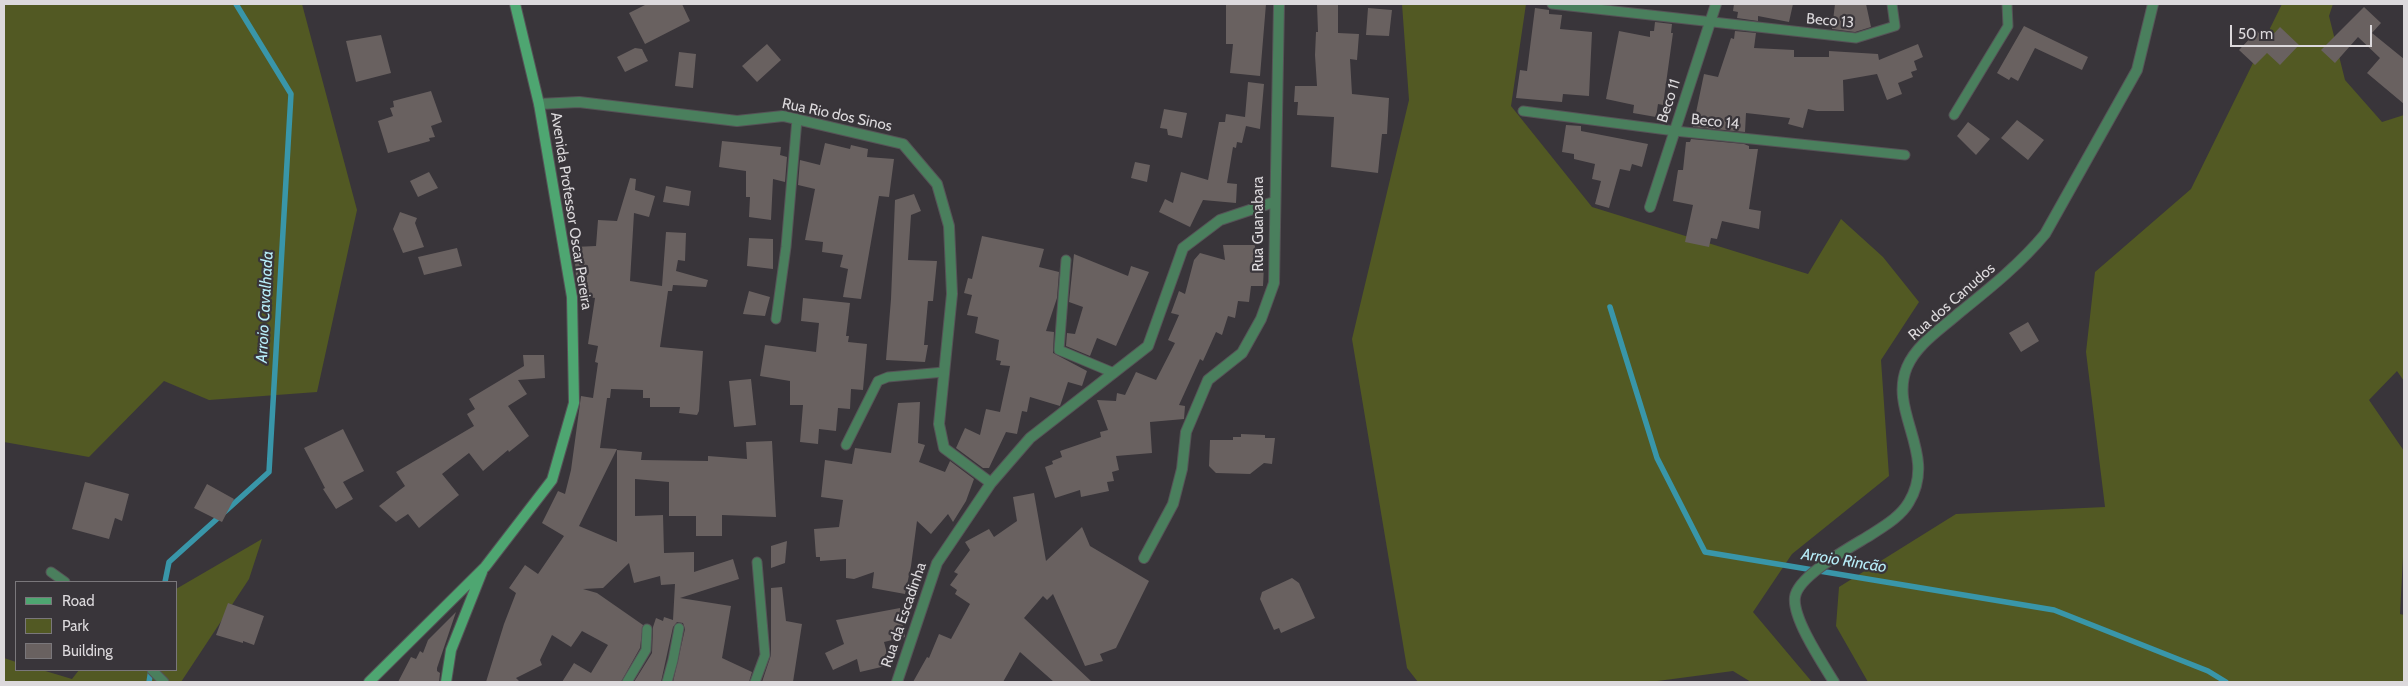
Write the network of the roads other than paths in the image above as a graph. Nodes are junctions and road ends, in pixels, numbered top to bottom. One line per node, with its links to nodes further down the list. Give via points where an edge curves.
1 (515, 4): 9 (main road, Avenida Professor Oscar Pereira)
2 (1279, 4): 15 (street, Rua Guanabara)
3 (1552, 4): 8 (lane, Beco 13)
4 (1716, 4): 8 (street, Beco 11)
5 (1892, 4): 8 (lane, Beco 13, via 1896,26 1856,38)
6 (2007, 4): 11 (lane, via 2008,26)
7 (2153, 4): 38 (street, Rua dos Canudos, via 2136,70 2045,234 2026,258 1920,347 1907,368 1904,406 1918,450 1918,480 1909,502 1896,518 1804,579 1795,597 1799,620)
8 (1710, 23): 13 (street, Beco 11)
9 (539, 104): 12 (street, Rua Rio dos Sinos, via 579,102 737,120 783,116); 25 (main road, Avenida Professor Oscar Pereira, via 572,297 574,403 552,480)
10 (1523, 111): 13 (lane, Beco 14)
11 (1954, 115)
12 (797, 119): 18 (lane); 19 (street, Rua Rio dos Sinos, via 903,144 937,184 949,226 952,294)
13 (1675, 131): 14 (lane, Beco 14); 16 (street, Beco 11)
14 (1905, 155)
15 (1274, 202): 20 (street, Rua da Escadinha, via 1220,220 1183,248 1148,346); 23 (street, Rua Guanabara, via 1274,283 1261,319 1242,353 1208,380 1186,432 1182,470 1173,504)
16 (1650, 206)
17 (1066, 260): 20 (lane, via 1059,350)
18 (776, 319)
19 (944, 372): 21 (lane, via 888,377 878,381); 22 (street, Rua Rio dos Sinos, via 939,424 944,448)
20 (1114, 373): 22 (street, Rua da Escadinha, via 1030,438)
21 (846, 445)
22 (992, 482): 37 (street, Rua da Escadinha, via 937,563)
23 (1144, 558)
24 (757, 562): 36 (lane, via 765,655)
25 (485, 566): 32 (main road, Avenida Professor Oscar Pereira); 33 (main road, via 451,650)
26 (51, 572): 27 (lane)
27 (64, 581)
28 (679, 628): 35 (lane)
29 (646, 629): 34 (lane, via 646,650)
30 (153, 671): 31 (lane)
31 (164, 682)
32 (369, 682)
33 (446, 682)
34 (627, 682)
35 (666, 682)
36 (755, 682)
37 (898, 682)
38 (1834, 682)

